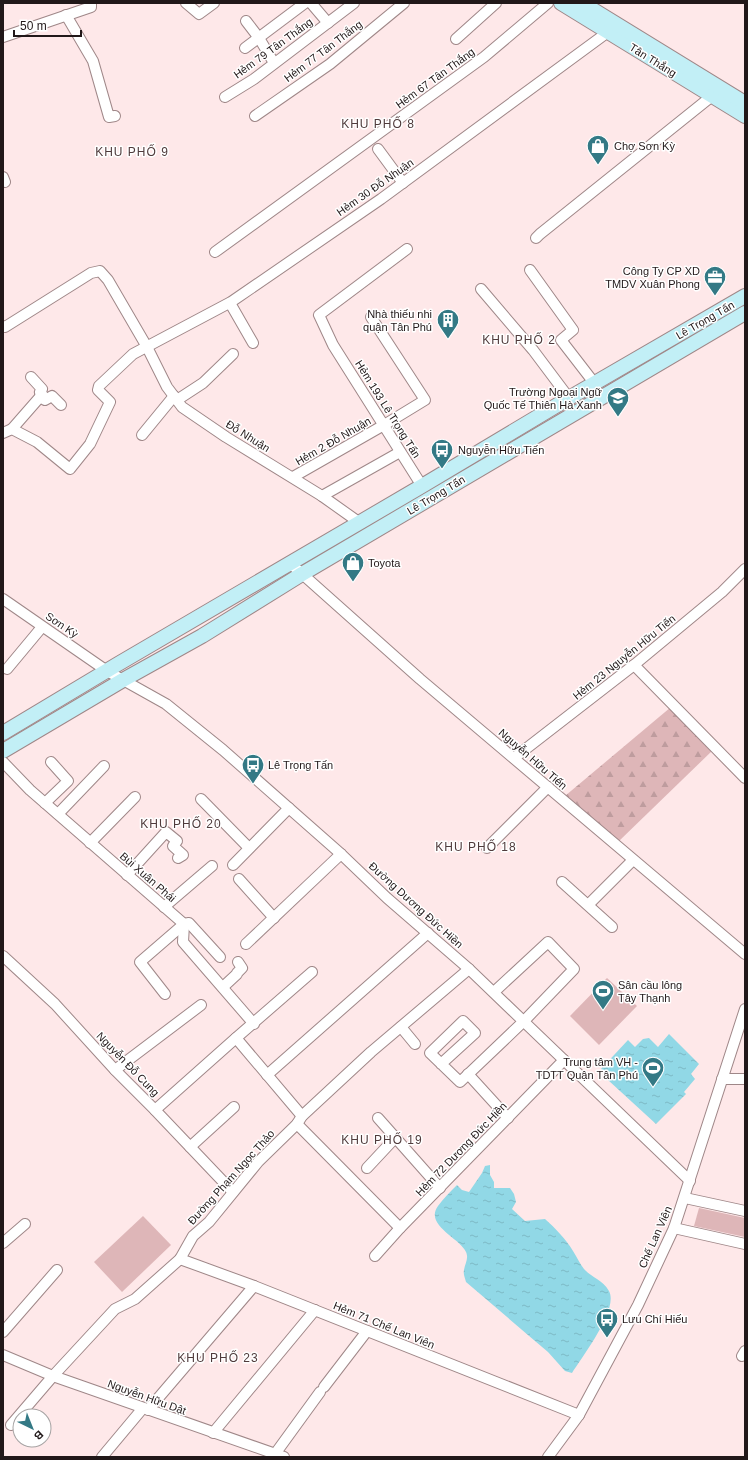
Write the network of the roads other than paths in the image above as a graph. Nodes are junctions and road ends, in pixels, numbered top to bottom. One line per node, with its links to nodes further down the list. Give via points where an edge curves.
1 (91, 3): 11 (street, via 91,7)
2 (186, 3): 3 (street, via 198,14)
3 (214, 3)
4 (305, 3): 16 (street)
5 (311, 3): 13 (street)
6 (354, 3): 13 (street, Hẻm 79 Tân Thắng)
7 (404, 3): 24 (street, Hẻm 77 Tân Thắng, via 330,64)
8 (496, 3): 17 (street)
9 (548, 3): 30 (street, Hẻm 67 Tân Thắng, via 484,57)
10 (572, 5): 14 (main road, Tân Thắng); 22 (main road, Tân Thắng)
11 (66, 15): 15 (street); 23 (street, via 93,61 109,117)
12 (246, 21): 16 (street)
13 (328, 23): 19 (street, Hẻm 79 Tân Thắng)
14 (608, 32): 20 (main road, Tân Thắng); 27 (street, Hẻm 30 Đỗ Nhuận)
15 (3, 37)
16 (259, 38): 18 (street); 19 (street)
17 (456, 39)
18 (245, 48)
19 (274, 63): 21 (street, Hẻm 79 Tân Thắng)
20 (712, 96): 25 (main road, Tân Thắng); 28 (street)
21 (225, 97)
22 (745, 103)
23 (115, 116)
24 (255, 116)
25 (745, 116)
26 (378, 149): 27 (street)
27 (403, 183): 34 (street, Hẻm 30 Đỗ Nhuận)
28 (536, 238)
29 (407, 249): 47 (street, Hẻm 193 Lê Trọng Tấn, via 319,316 333,345)
30 (215, 252)
31 (530, 270): 42 (street, via 573,330 561,340)
32 (481, 289): 45 (street, via 533,350)
33 (745, 296): 42 (main road, Lê Trọng Tấn)
34 (230, 303): 38 (street); 39 (street, Hẻm 30 Đỗ Nhuận)
35 (745, 313): 57 (main road, Lê Trọng Tấn)
36 (371, 317): 47 (street, Hẻm 2 Đỗ Nhuận, via 425,400)
37 (3, 326): 39 (street, Đỗ Nhuận, via 91,273 100,271 108,280)
38 (253, 343)
39 (147, 347): 44 (street, Đỗ Nhuận, via 167,387); 48 (street, Hẻm 30 Đỗ Nhuận, via 133,354 99,386 98,390 110,402 90,444 70,469 37,442)
40 (233, 354): 44 (street, via 203,383)
41 (31, 377): 43 (street, via 42,389)
42 (595, 384): 45 (main road, Lê Trọng Tấn)
43 (40, 397): 46 (street, via 45,400 52,396); 48 (street)
44 (176, 398): 49 (street); 51 (street, Đỗ Nhuận, via 182,407 226,437)
45 (569, 398): 52 (main road, Lê Trọng Tấn)
46 (61, 405)
47 (384, 425): 50 (street, Hẻm 193 Lê Trọng Tấn); 51 (street, Hẻm 2 Đỗ Nhuận)
48 (8, 431)
49 (142, 435)
50 (400, 452): 52 (street, Hẻm 193 Lê Trọng Tấn); 53 (street)
51 (293, 477): 53 (street, Đỗ Nhuận)
52 (422, 486): 54 (main road, Lê Trọng Tấn)
53 (322, 496): 54 (street, Đỗ Nhuận)
54 (360, 523): 55 (main road, Lê Trọng Tấn)
55 (290, 564): 57 (street, Nguyễn Hữu Tiến); 62 (main road, Lê Trọng Tấn)
56 (745, 570): 60 (street, Hẻm 23 Nguyễn Hữu Tiến)
57 (302, 574): 63 (main road, Lê Trọng Tấn, via 202,636); 66 (street, Nguyễn Hữu Tiến)
58 (3, 599): 59 (street, Sơn Kỳ)
59 (42, 627): 61 (street); 62 (street, Sơn Kỳ)
60 (634, 665): 66 (street, Hẻm 23 Nguyễn Hữu Tiến); 70 (street)
61 (7, 669)
62 (107, 670): 63 (street, Đường Dương Đức Hiền); 64 (main road, Lê Trọng Tấn)
63 (123, 680): 65 (main road, Lê Trọng Tấn); 75 (street, Đường Dương Đức Hiền, via 166,704)
64 (3, 733)
65 (3, 751)
66 (514, 758): 71 (street, Nguyễn Hữu Tiến)
67 (3, 762): 74 (street, Bùi Xuân Phái)
68 (51, 762): 74 (street, via 68,781)
69 (104, 766): 76 (street)
70 (745, 778)
71 (548, 787): 79 (street); 82 (street, Nguyễn Hữu Tiến)
72 (135, 797): 77 (street)
73 (201, 799): 78 (street)
74 (45, 803): 76 (street, Bùi Xuân Phái)
75 (289, 808): 78 (street); 80 (street, Đường Dương Đức Hiền)
76 (58, 814): 77 (street, Bùi Xuân Phái)
77 (90, 843): 85 (street, Bùi Xuân Phái)
78 (249, 848): 83 (street)
79 (487, 848)
80 (341, 854): 90 (street); 93 (street, Đường Dương Đức Hiền)
81 (178, 858): 85 (street, via 183,855 173,846 177,841 166,832)
82 (633, 860): 88 (street); 95 (street, Nguyễn Hữu Tiến)
83 (233, 865)
84 (212, 866): 89 (street)
85 (128, 875): 89 (street, Bùi Xuân Phái)
86 (239, 879): 90 (street)
87 (562, 882): 88 (street)
88 (588, 904): 92 (street)
89 (164, 907): 91 (street, Bùi Xuân Phái)
90 (274, 918): 94 (street)
91 (184, 924): 97 (street, Bùi Xuân Phái, via 189,923); 101 (street, via 183,942); 103 (street, via 140,962)
92 (612, 927)
93 (428, 933): 99 (street, Đường Dương Đức Hiền); 115 (street)
94 (246, 944)
95 (745, 954)
96 (3, 956): 113 (street, Nguyễn Đỗ Cung, via 55,1004)
97 (220, 958)
98 (238, 962): 101 (street, via 242,968)
99 (470, 969): 102 (street, Đường Dương Đức Hiền); 108 (street, Đường Phạm Ngọc Thảo)
100 (312, 972): 107 (street)
101 (223, 987): 107 (street)
102 (494, 992): 106 (street, Đường Dương Đức Hiền); 106 (street, via 548,942 574,969)
103 (165, 994)
104 (201, 1005): 113 (street)
105 (744, 1014): 116 (street, Chế Lan Viên)
106 (524, 1021): 111 (street, Đường Dương Đức Hiền); 114 (street)
107 (254, 1024): 109 (street)
108 (401, 1027): 110 (street); 122 (street, Đường Phạm Ngọc Thảo)
109 (236, 1038): 115 (street); 119 (street)
110 (415, 1044)
111 (564, 1060): 121 (street, Hẻm 72 Dương Đức Hiền); 126 (street, Đường Dương Đức Hiền)
112 (441, 1064): 114 (street, via 460,1082)
113 (115, 1070): 119 (street, Nguyễn Đỗ Cung)
114 (468, 1074): 121 (street)
115 (267, 1075): 122 (street)
116 (722, 1079): 117 (street); 126 (street, Chế Lan Viên)
117 (745, 1079)
118 (234, 1107): 124 (street)
119 (156, 1110): 124 (street, Nguyễn Đỗ Cung)
120 (378, 1118): 123 (street)
121 (508, 1118): 127 (street, Hẻm 72 Dương Đức Hiền)
122 (299, 1120): 128 (street, Đường Phạm Ngọc Thảo); 132 (street)
123 (395, 1138): 125 (street); 127 (street)
124 (190, 1147): 128 (street, Nguyễn Đỗ Cung)
125 (367, 1168)
126 (690, 1181): 129 (street, Chế Lan Viên)
127 (440, 1188): 132 (street, Hẻm 72 Dương Đức Hiền)
128 (233, 1192): 137 (street, Đường Phạm Ngọc Thảo, via 194,1236)
129 (685, 1198): 130 (street); 133 (street, Chế Lan Viên)
130 (745, 1211)
131 (25, 1224): 134 (street)
132 (400, 1228): 136 (street, Hẻm 72 Dương Đức Hiền)
133 (674, 1228): 135 (street); 146 (street, Chế Lan Viên, via 638,1305)
134 (3, 1243)
135 (745, 1244)
136 (375, 1256)
137 (180, 1259): 139 (street, Hẻm 71 Chế Lan Viên); 144 (street, Đường Phạm Ngọc Thảo, via 135,1299 115,1309)
138 (57, 1270): 142 (street)
139 (254, 1286): 140 (street, Hẻm 71 Chế Lan Viên); 145 (street)
140 (315, 1310): 141 (street, Hẻm 71 Chế Lan Viên); 148 (street)
141 (367, 1331): 146 (street, Hẻm 71 Chế Lan Viên); 149 (street, via 322,1389)
142 (3, 1332)
143 (3, 1355): 144 (street, Nguyễn Hữu Dật)
144 (53, 1376): 145 (street, Nguyễn Hữu Dật); 147 (street, Đường Phạm Ngọc Thảo)
145 (145, 1409): 148 (street, Nguyễn Hữu Dật); 150 (street)
146 (579, 1415): 151 (street, Chế Lan Viên)
147 (11, 1425)
148 (213, 1433): 149 (street, Nguyễn Hữu Dật)
149 (279, 1455)
150 (102, 1457)
151 (548, 1457)

